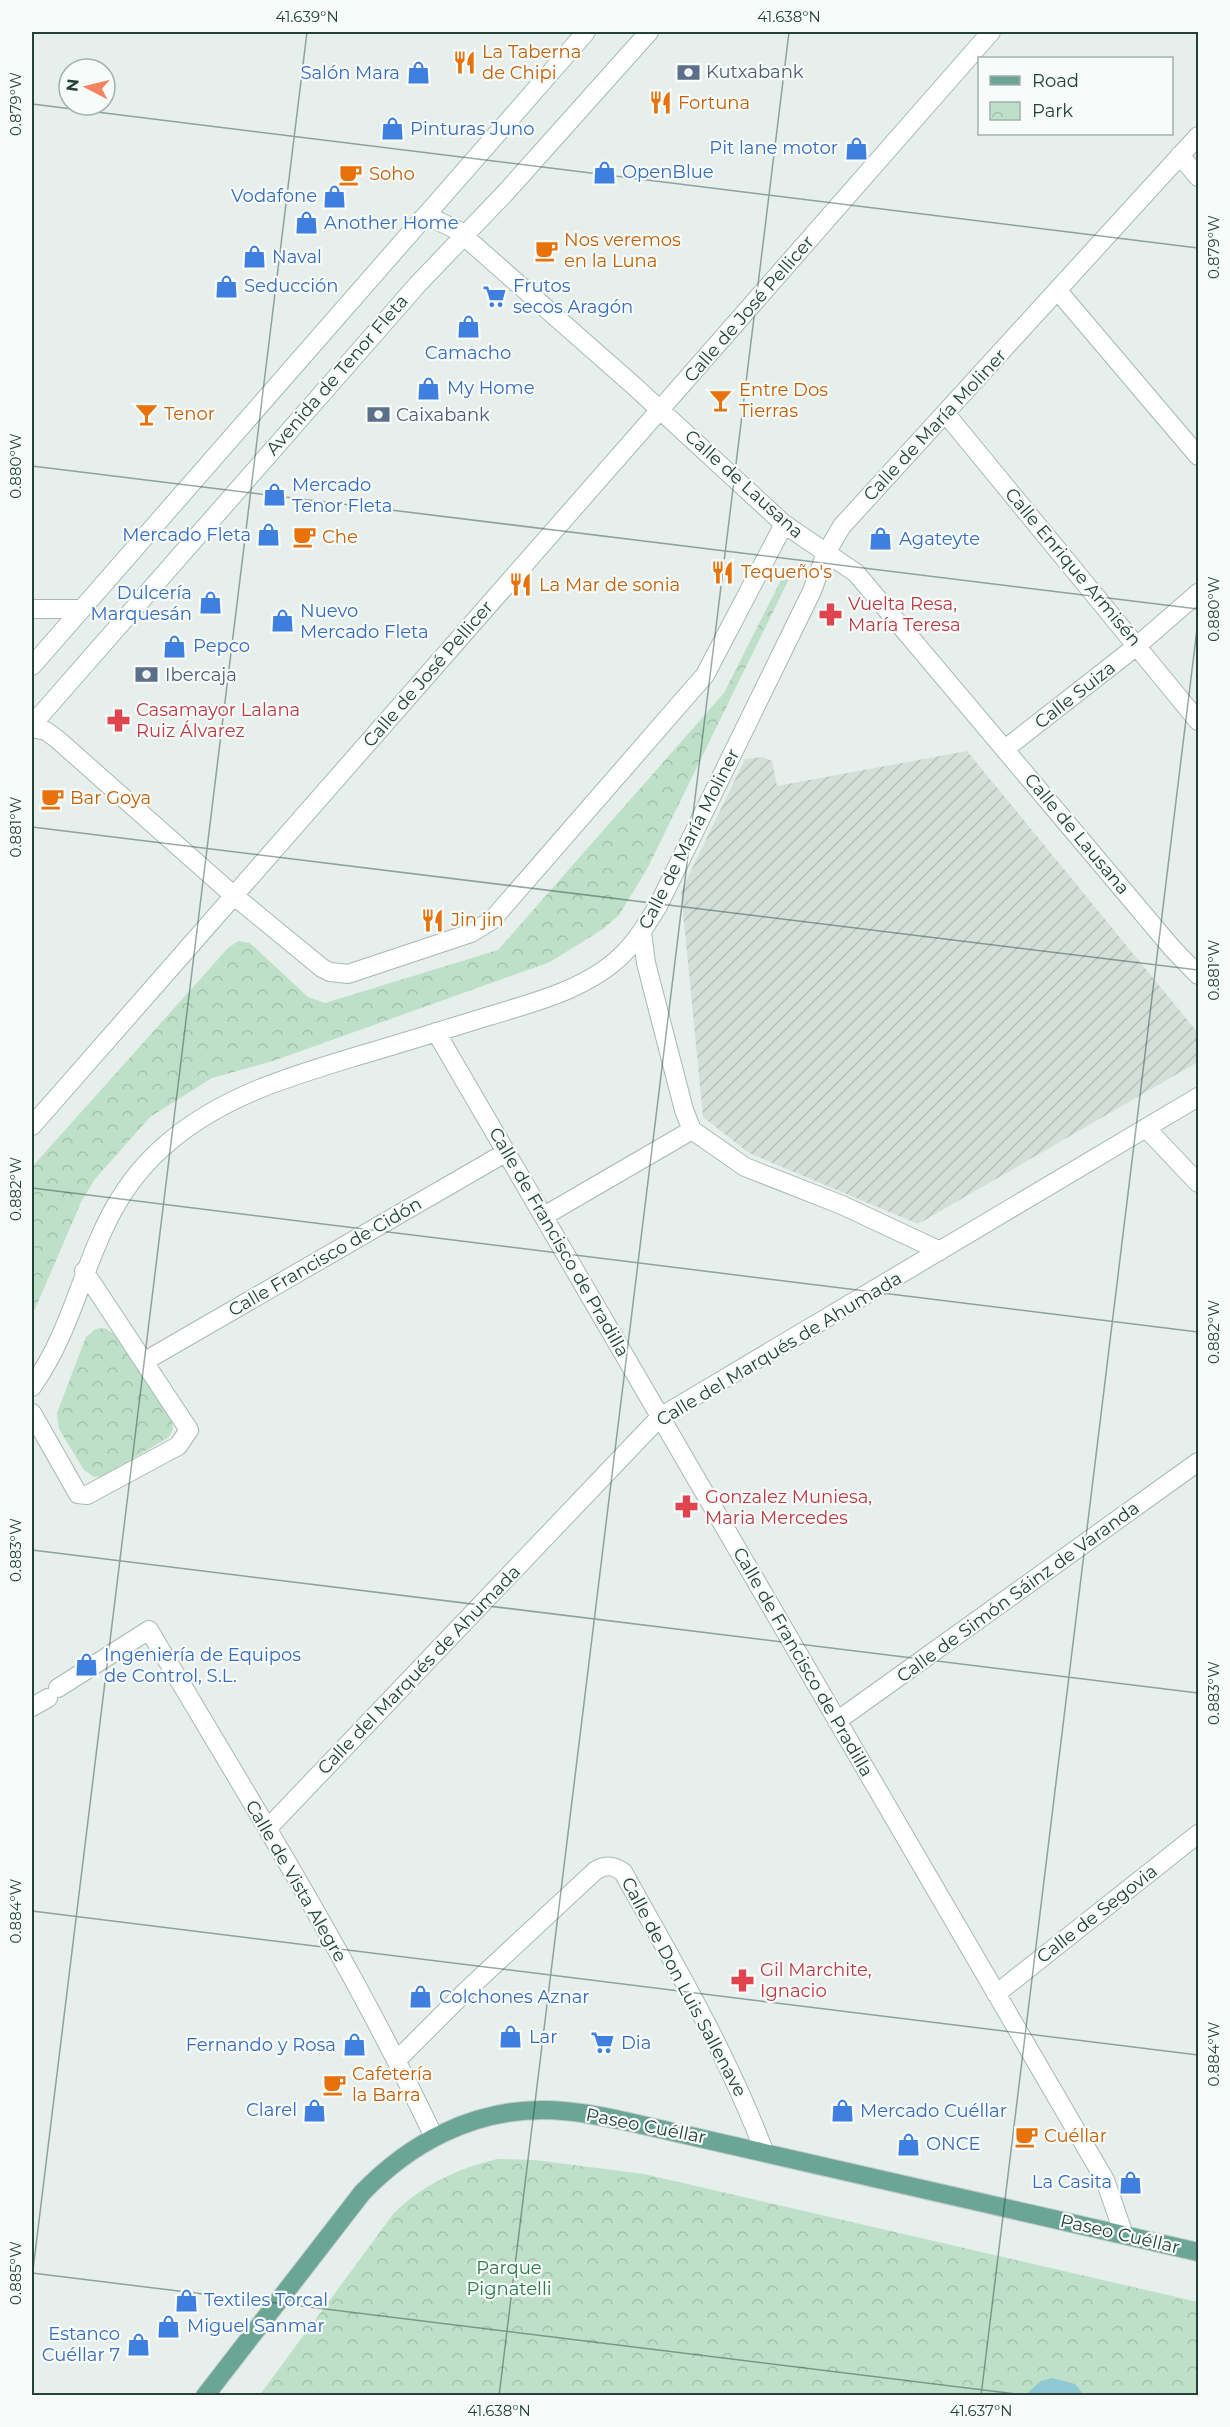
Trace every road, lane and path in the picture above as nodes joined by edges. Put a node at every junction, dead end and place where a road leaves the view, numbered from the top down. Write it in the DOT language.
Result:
graph roads {
  1 [pos="586,32"];
  2 [pos="649,32"];
  3 [pos="991,32"];
  4 [pos="1198,136"];
  5 [pos="1180,155"];
  6 [pos="1198,177"];
  7 [pos="422,219"];
  8 [pos="463,235"];
  9 [pos="1058,291"];
  10 [pos="661,409"];
  11 [pos="946,414"];
  12 [pos="1198,456"];
  13 [pos="784,524"];
  14 [pos="826,553"];
  15 [pos="1198,593"];
  16 [pos="32,609"];
  17 [pos="82,609"];
  18 [pos="1138,645"];
  19 [pos="32,666"];
  20 [pos="1198,721"];
  21 [pos="32,726"];
  22 [pos="1005,749"];
  23 [pos="232,894"];
  24 [pos="642,932"];
  25 [pos="1198,975"];
  26 [pos="436,1032"];
  27 [pos="1198,1097"];
  28 [pos="32,1126"];
  29 [pos="1146,1128"];
  30 [pos="692,1130"];
  31 [pos="506,1153"];
  32 [pos="1198,1183"];
  33 [pos="544,1216"];
  34 [pos="940,1251"];
  35 [pos="84,1271"];
  36 [pos="145,1361"];
  37 [pos="32,1387"];
  38 [pos="32,1413"];
  39 [pos="660,1417"];
  40 [pos="1198,1462"];
  41 [pos="32,1707"];
  42 [pos="837,1721"];
  43 [pos="268,1828"];
  44 [pos="1198,1834"];
  45 [pos="996,1994"];
  46 [pos="398,2060"];
  47 [pos="434,2137"];
  48 [pos="764,2151"];
  49 [pos="1124,2235"];
  50 [pos="1198,2252"];
  51 [pos="205,2396"];
  1 -- 7 [label="street"];
  2 -- 8 [label="street, Avenida de Tenor Fleta"];
  3 -- 10 [label="street, Calle de José Pellicer"];
  4 -- 5 [label="street, Calle de María Moliner"];
  5 -- 6 [label="street"];
  5 -- 9 [label="street, Calle de María Moliner"];
  7 -- 8 [label="street, Calle de Lausana"];
  7 -- 17 [label="street"];
  8 -- 10 [label="street, Calle de Lausana"];
  8 -- 21 [label="street, Avenida de Tenor Fleta"];
  9 -- 11 [label="street, Calle de María Moliner"];
  9 -- 12 [label="street"];
  10 -- 13 [label="street, Calle de Lausana"];
  10 -- 23 [label="street, Calle de José Pellicer"];
  11 -- 14 [label="street, Calle de María Moliner"];
  11 -- 18 [label="street, Calle Enrique Armisén"];
  13 -- 14 [label="street, Calle de Lausana"];
  13 -- 23 [label="street"];
  14 -- 22 [label="street, Calle de Lausana"];
  14 -- 24 [label="street, Calle de María Moliner"];
  15 -- 18 [label="street, Calle Suiza"];
  16 -- 17 [label="street"];
  17 -- 19 [label="street"];
  18 -- 20 [label="street, Calle Enrique Armisén"];
  18 -- 22 [label="street, Calle Suiza"];
  21 -- 23 [label="street"];
  22 -- 25 [label="street, Calle de Lausana"];
  23 -- 28 [label="street, Calle de José Pellicer"];
  24 -- 26 [label="street, Calle de María Moliner"];
  24 -- 30 [label="street"];
  26 -- 31 [label="street, Calle de Francisco de Pradilla"];
  26 -- 35 [label="street, Calle de María Moliner"];
  27 -- 29 [label="street, Calle del Marqués de Ahumada"];
  29 -- 32 [label="street"];
  29 -- 34 [label="street, Calle del Marqués de Ahumada"];
  30 -- 33 [label="street"];
  30 -- 34 [label="street"];
  31 -- 33 [label="street, Calle de Francisco de Pradilla"];
  31 -- 36 [label="street, Calle Francisco de Cidón"];
  33 -- 39 [label="street, Calle de Francisco de Pradilla"];
  34 -- 39 [label="street, Calle del Marqués de Ahumada"];
  35 -- 36 [label="street"];
  35 -- 37 [label="street, Calle de María Moliner"];
  36 -- 38 [label="street"];
  39 -- 42 [label="street, Calle de Francisco de Pradilla"];
  39 -- 43 [label="street, Calle del Marqués de Ahumada"];
  40 -- 42 [label="street, Calle de Simón Sáinz de Varanda"];
  41 -- 43 [label="street, Calle de Vista Alegre"];
  42 -- 45 [label="street, Calle de Francisco de Pradilla"];
  43 -- 46 [label="street, Calle de Vista Alegre"];
  44 -- 45 [label="street, Calle de Segovia"];
  45 -- 49 [label="street, Calle de Francisco de Pradilla"];
  46 -- 47 [label="street, Calle de Vista Alegre"];
  46 -- 48 [label="street, Calle de Don Luis Sallenave"];
  47 -- 48 [label="main road, Paseo Cuéllar"];
  47 -- 51 [label="main road, Paseo Cuéllar"];
  48 -- 49 [label="main road, Paseo Cuéllar"];
  49 -- 50 [label="main road, Paseo Cuéllar"];
}
